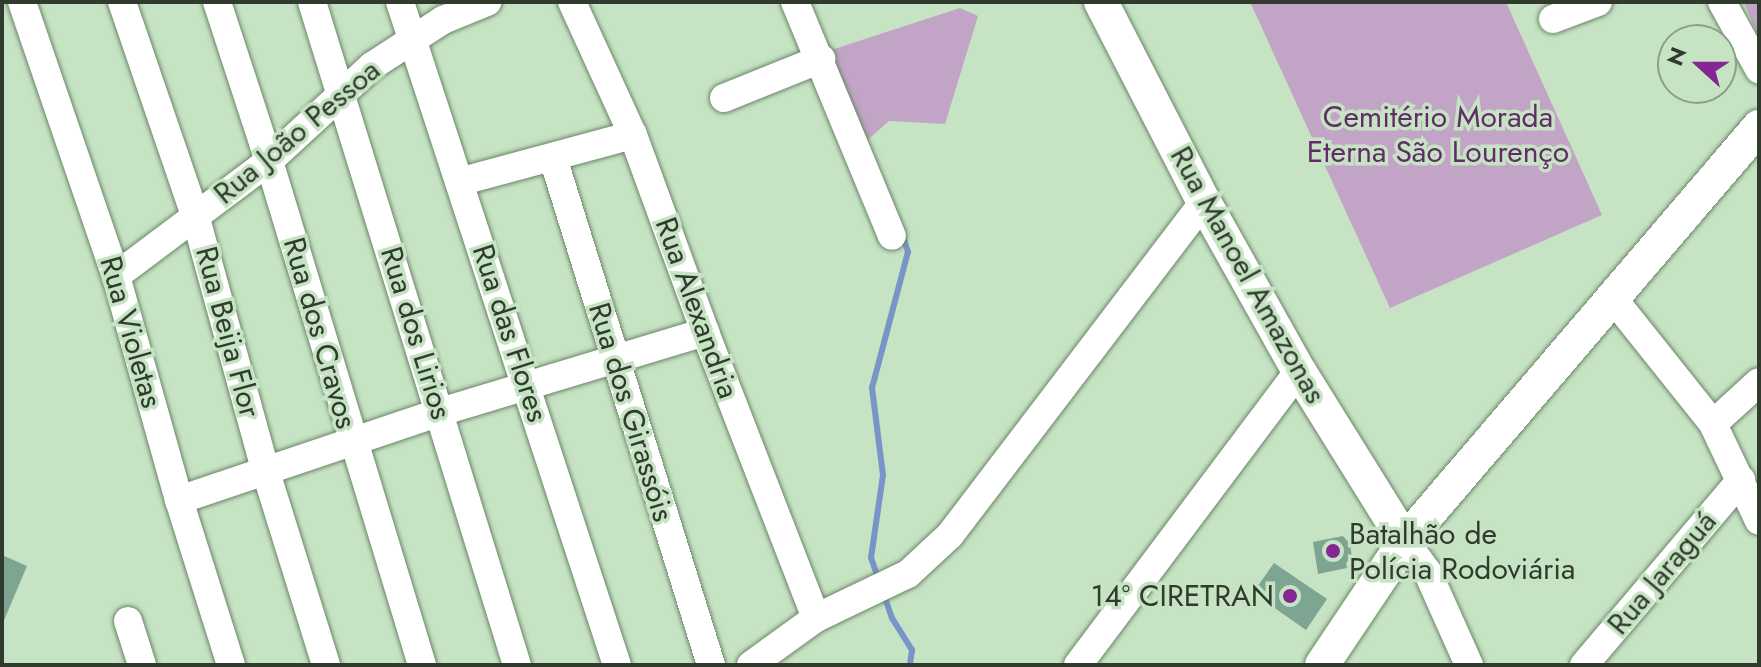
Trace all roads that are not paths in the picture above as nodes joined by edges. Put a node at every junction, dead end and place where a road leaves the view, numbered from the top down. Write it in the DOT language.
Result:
graph roads {
  1 [pos="22,2"];
  2 [pos="122,2"];
  3 [pos="217,2"];
  4 [pos="312,2"];
  5 [pos="400,2"];
  6 [pos="487,2"];
  7 [pos="572,2"];
  8 [pos="795,2"];
  9 [pos="1101,2"];
  10 [pos="1598,2"];
  11 [pos="1722,2"];
  12 [pos="1553,19"];
  13 [pos="412,40"];
  14 [pos="821,59"];
  15 [pos="1759,69"];
  16 [pos="342,93"];
  17 [pos="724,98"];
  18 [pos="1757,132"];
  19 [pos="633,135"];
  20 [pos="553,158"];
  21 [pos="269,161"];
  22 [pos="462,181"];
  23 [pos="1204,202"];
  24 [pos="195,215"];
  25 [pos="892,236"];
  26 [pos="116,276"];
  27 [pos="1611,296"];
  28 [pos="705,332"];
  29 [pos="614,358"];
  30 [pos="1299,371"];
  31 [pos="1759,382"];
  32 [pos="527,386"];
  33 [pos="440,412"];
  34 [pos="1713,424"];
  35 [pos="352,442"];
  36 [pos="265,469"];
  37 [pos="1741,480"];
  38 [pos="179,500"];
  39 [pos="1759,521"];
  40 [pos="1405,541"];
  41 [pos="816,618"];
  42 [pos="128,621"];
  43 [pos="142,665"];
  44 [pos="231,665"];
  45 [pos="326,665"];
  46 [pos="422,665"];
  47 [pos="517,665"];
  48 [pos="617,665"];
  49 [pos="711,665"];
  50 [pos="751,665"];
  51 [pos="1078,665"];
  52 [pos="1322,665"];
  53 [pos="1469,665"];
  54 [pos="1584,665"];
  1 -- 26 [label="street, Rua Violetas"];
  2 -- 24 [label="street, Rua Beija Flor"];
  3 -- 21 [label="street, Rua dos Cravos"];
  4 -- 16 [label="street, Rua dos Lirios"];
  5 -- 13 [label="street, Rua das Flores"];
  6 -- 13 [label="street, Rua João Pessoa"];
  7 -- 19 [label="street, Rua Alexandria"];
  8 -- 14 [label="street"];
  9 -- 23 [label="main road, Rua Manoel Amazonas"];
  10 -- 12 [label="street"];
  11 -- 15 [label="street"];
  13 -- 16 [label="street, Rua João Pessoa"];
  13 -- 22 [label="street, Rua das Flores"];
  14 -- 17 [label="street"];
  14 -- 25 [label="street"];
  16 -- 21 [label="street, Rua João Pessoa"];
  16 -- 33 [label="street, Rua dos Lirios"];
  18 -- 27 [label="main road"];
  19 -- 20 [label="street"];
  19 -- 28 [label="street, Rua Alexandria"];
  20 -- 22 [label="street"];
  20 -- 29 [label="street, Rua dos Girassóis"];
  21 -- 24 [label="street, Rua João Pessoa"];
  21 -- 35 [label="street, Rua dos Cravos"];
  22 -- 32 [label="street, Rua das Flores"];
  23 -- 30 [label="main road, Rua Manoel Amazonas"];
  23 -- 41 [label="street"];
  24 -- 26 [label="street, Rua João Pessoa"];
  24 -- 36 [label="street, Rua Beija Flor"];
  26 -- 38 [label="street, Rua Violetas"];
  27 -- 34 [label="street"];
  27 -- 40 [label="main road"];
  28 -- 29 [label="street"];
  28 -- 41 [label="street, Rua Alexandria"];
  29 -- 32 [label="street"];
  29 -- 49 [label="street, Rua dos Girassóis"];
  30 -- 40 [label="main road, Rua Manoel Amazonas"];
  30 -- 51 [label="street"];
  31 -- 34 [label="street"];
  32 -- 33 [label="street"];
  32 -- 48 [label="street, Rua das Flores"];
  33 -- 35 [label="street"];
  33 -- 47 [label="street, Rua dos Lirios"];
  34 -- 37 [label="street"];
  35 -- 36 [label="street"];
  35 -- 46 [label="street, Rua dos Cravos"];
  36 -- 38 [label="street"];
  36 -- 45 [label="street, Rua Beija Flor"];
  37 -- 39 [label="street"];
  37 -- 54 [label="street, Rua Jaraguá"];
  38 -- 44 [label="street, Rua Violetas"];
  40 -- 52 [label="main road"];
  40 -- 53 [label="street"];
  41 -- 50 [label="street"];
  42 -- 43 [label="street"];
}
